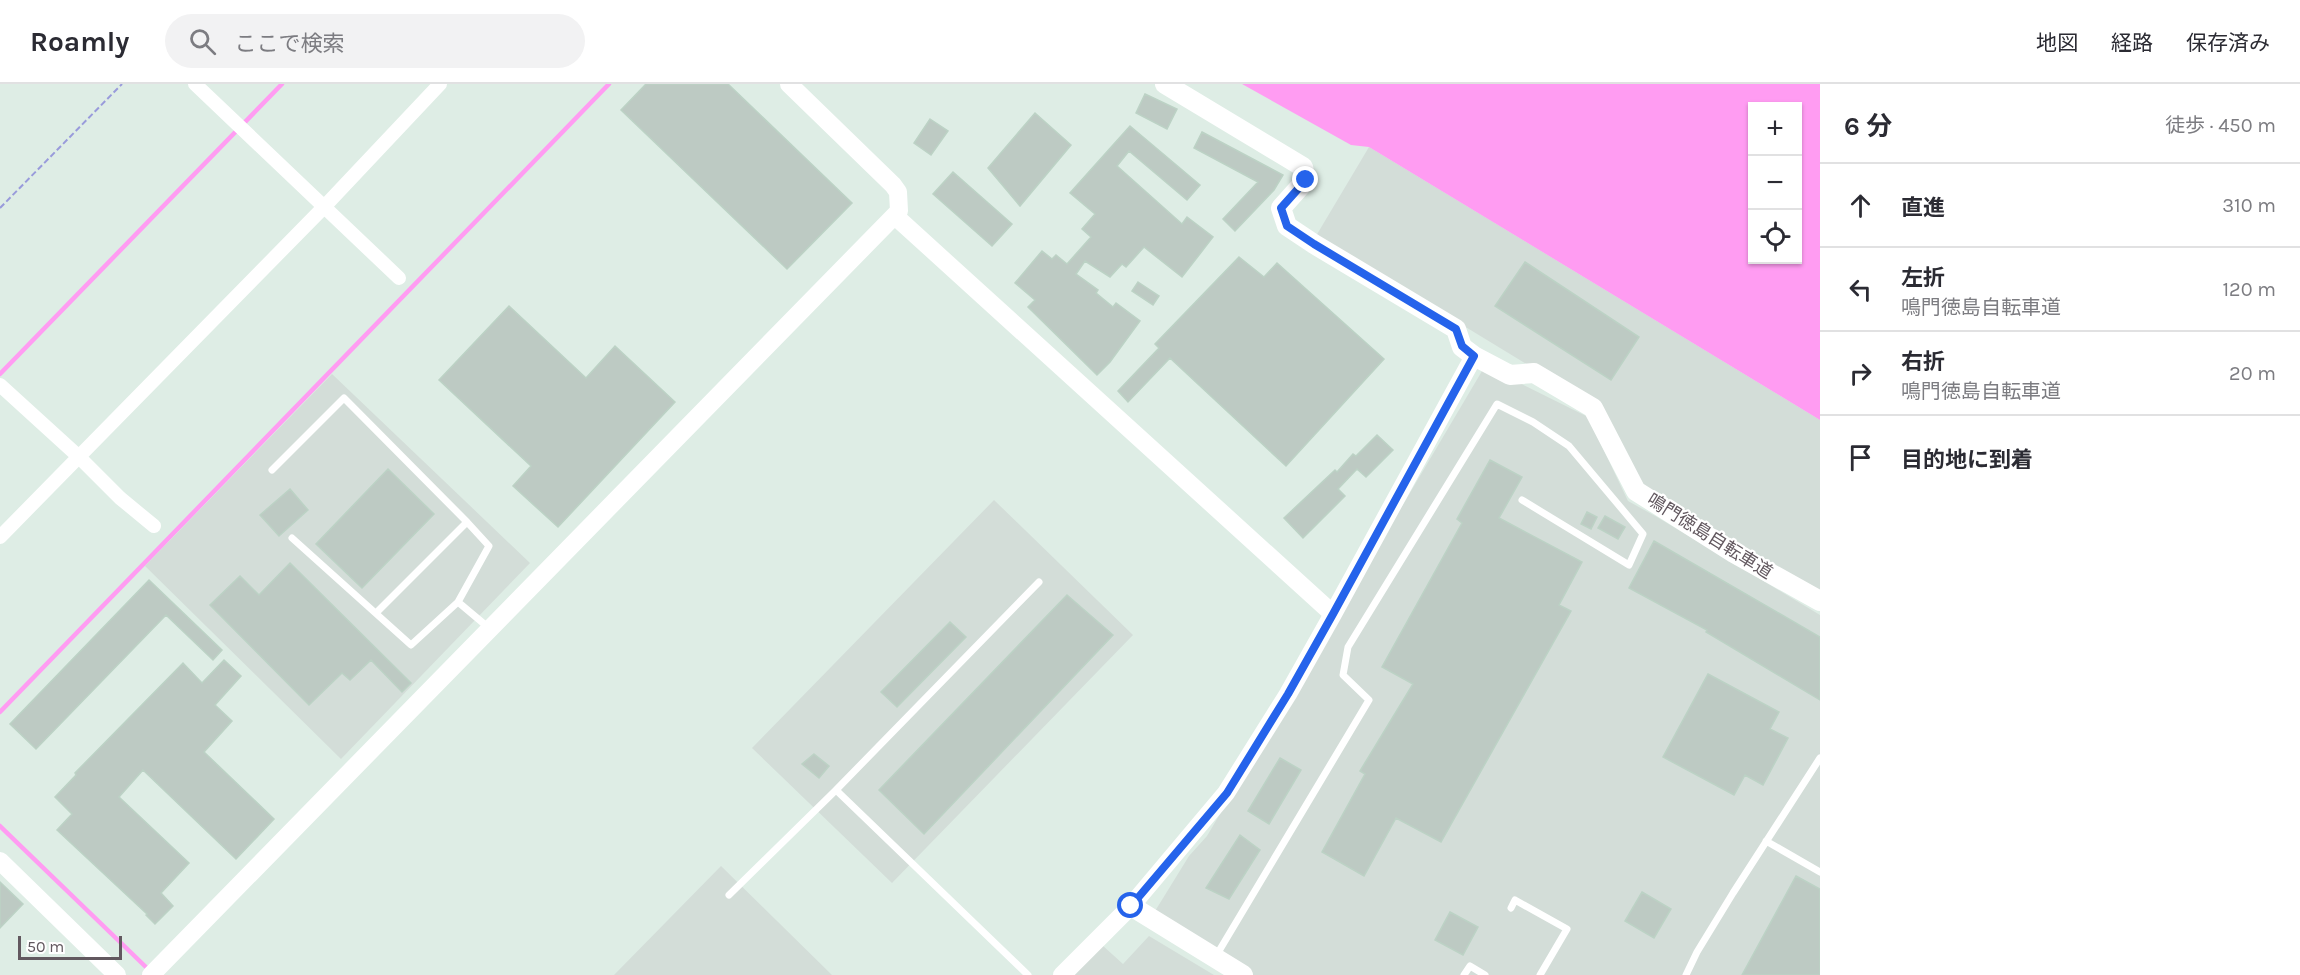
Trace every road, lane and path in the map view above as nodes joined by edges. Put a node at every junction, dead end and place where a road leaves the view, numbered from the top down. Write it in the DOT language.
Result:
graph roads {
  1 [pos="122,84"];
  2 [pos="195,84"];
  3 [pos="440,84"];
  4 [pos="789,84"];
  5 [pos="1165,84"];
  6 [pos="324,207"];
  7 [pos="0,208"];
  8 [pos="895,216"];
  9 [pos="399,278"];
  10 [pos="1474,356"];
  11 [pos="0,385"];
  12 [pos="78,456"];
  13 [pos="272,470"];
  14 [pos="1522,500"];
  15 [pos="467,522"];
  16 [pos="154,526"];
  17 [pos="0,537"];
  18 [pos="292,538"];
  19 [pos="1039,582"];
  20 [pos="1820,601"];
  21 [pos="458,603"];
  22 [pos="376,614"];
  23 [pos="1333,614"];
  24 [pos="490,629"];
  25 [pos="1820,758"];
  26 [pos="836,790"];
  27 [pos="1766,842"];
  28 [pos="0,861"];
  29 [pos="1820,872"];
  30 [pos="729,895"];
  31 [pos="1131,906"];
  32 [pos="1511,908"];
  33 [pos="1214,958"];
  34 [pos="157,969"];
  35 [pos="117,975"];
  36 [pos="1028,975"];
  37 [pos="1062,975"];
  38 [pos="1243,975"];
  39 [pos="1464,975"];
  40 [pos="1485,975"];
  41 [pos="1540,975"];
  42 [pos="1686,975"];
  1 -- 7 [label="path"];
  2 -- 6 [label="street"];
  3 -- 6 [label="street"];
  4 -- 8 [label="street"];
  5 -- 10 [label="main road, 鳴門徳島自転車道"];
  6 -- 9 [label="street"];
  6 -- 12 [label="street"];
  8 -- 23 [label="street"];
  8 -- 24 [label="street"];
  10 -- 20 [label="main road, 鳴門徳島自転車道"];
  10 -- 23 [label="street"];
  11 -- 12 [label="street"];
  12 -- 16 [label="street"];
  12 -- 17 [label="street"];
  13 -- 15 [label="lane"];
  14 -- 33 [label="lane"];
  15 -- 21 [label="lane"];
  15 -- 22 [label="lane"];
  18 -- 22 [label="lane"];
  19 -- 26 [label="lane"];
  21 -- 22 [label="lane"];
  21 -- 24 [label="lane"];
  23 -- 31 [label="street"];
  24 -- 34 [label="street"];
  25 -- 27 [label="lane"];
  26 -- 30 [label="lane"];
  26 -- 36 [label="lane"];
  27 -- 29 [label="lane"];
  27 -- 42 [label="lane"];
  28 -- 35 [label="street"];
  31 -- 33 [label="main road"];
  31 -- 37 [label="street"];
  32 -- 41 [label="lane"];
  33 -- 38 [label="main road"];
  39 -- 40 [label="lane"];
}
